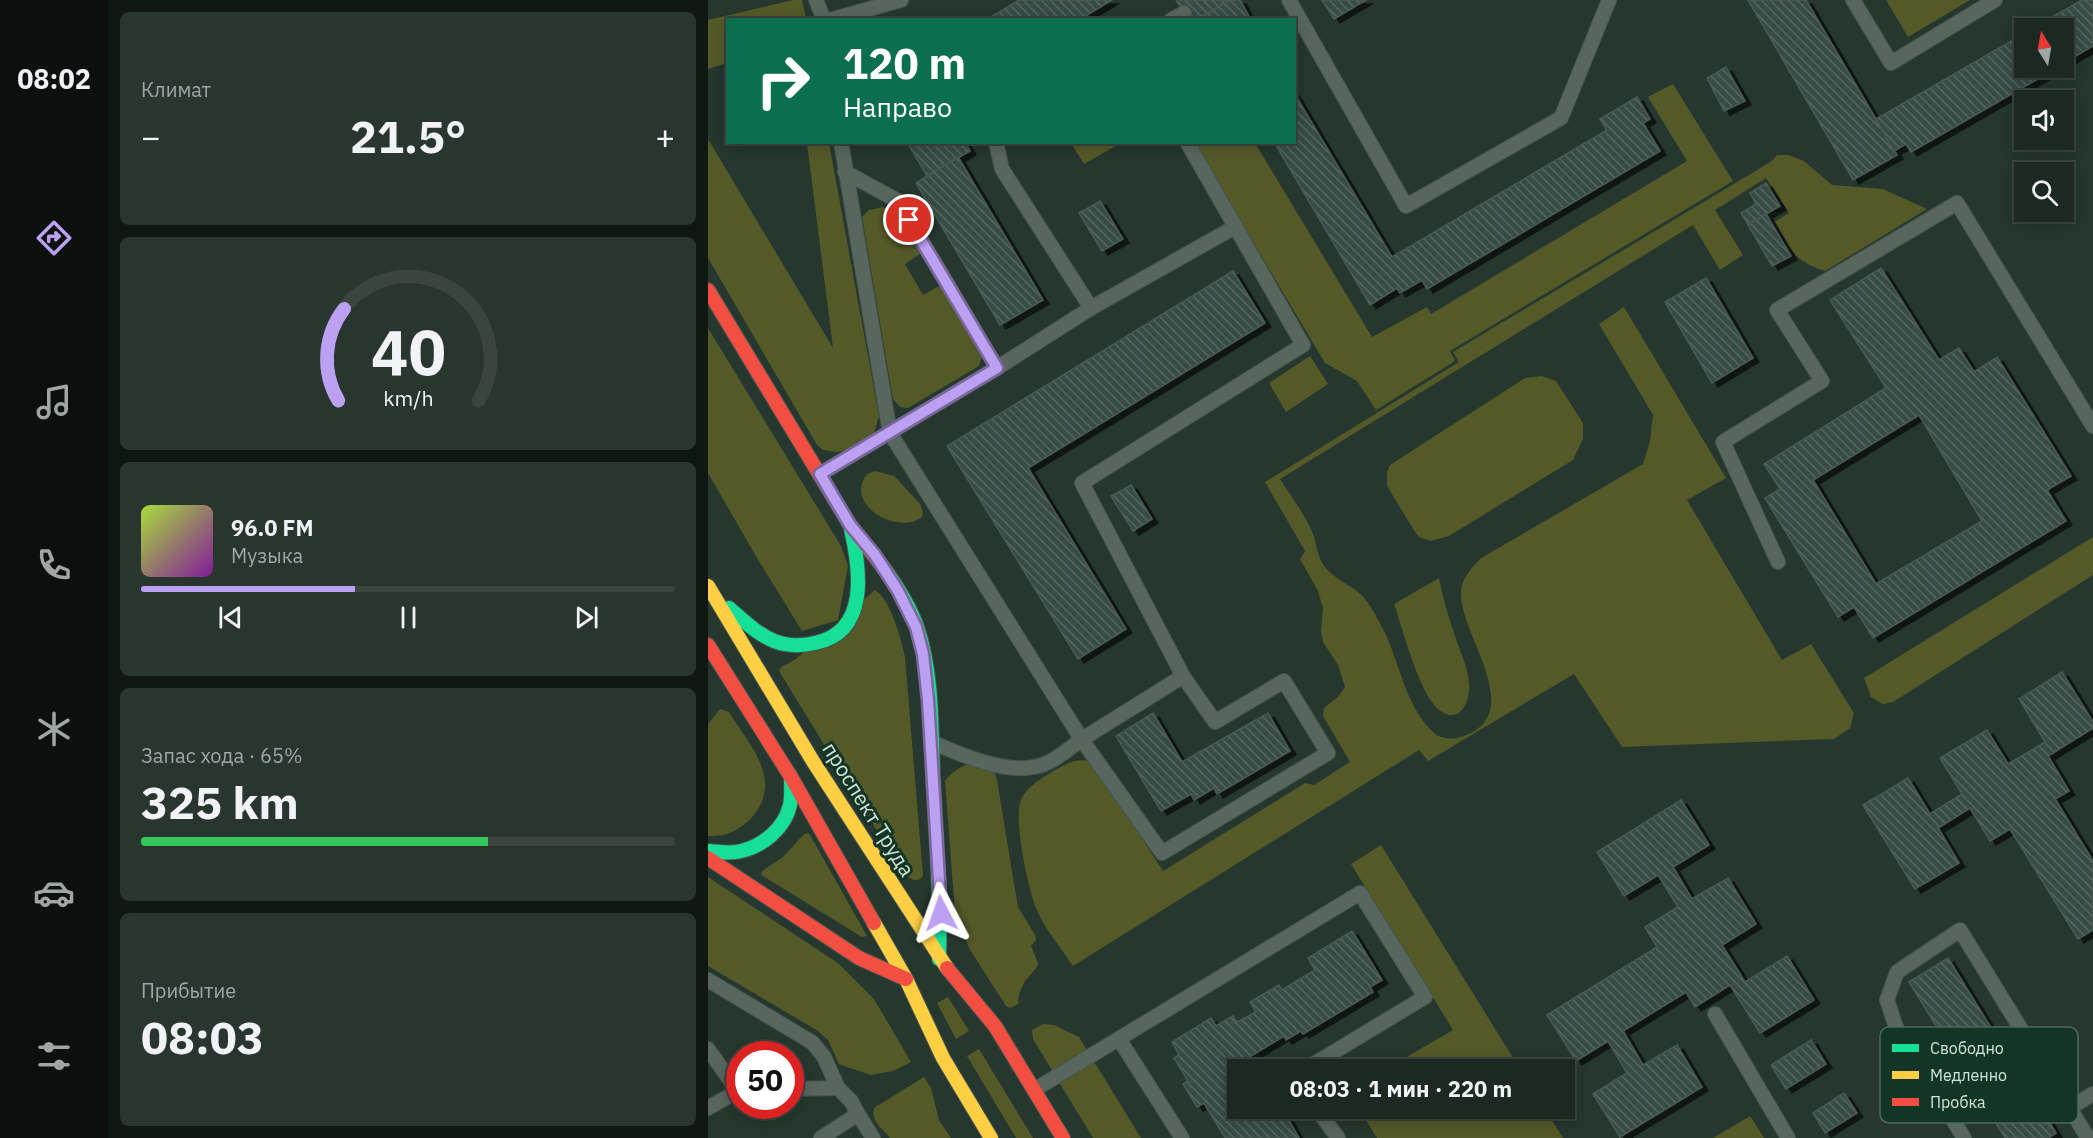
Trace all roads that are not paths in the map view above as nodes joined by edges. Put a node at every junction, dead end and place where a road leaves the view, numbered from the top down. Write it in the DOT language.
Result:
graph roads {
  1 [pos="816,0"];
  2 [pos="901,0"];
  3 [pos="1289,0"];
  4 [pos="1609,0"];
  5 [pos="1853,0"];
  6 [pos="1995,0"];
  7 [pos="823,18"];
  8 [pos="837,18"];
  9 [pos="841,144"];
  10 [pos="996,144"];
  11 [pos="1188,144"];
  12 [pos="845,172"];
  13 [pos="1234,227"];
  14 [pos="708,290"];
  15 [pos="1090,308"];
  16 [pos="997,368"];
  17 [pos="2093,426"];
  18 [pos="890,433"];
  19 [pos="820,474"];
  20 [pos="850,525"];
  21 [pos="1778,562"];
  22 [pos="711,591"];
  23 [pos="708,645"];
  24 [pos="1183,676"];
  25 [pos="1082,740"];
  26 [pos="931,741"];
  27 [pos="791,777"];
  28 [pos="708,851"];
  29 [pos="708,858"];
  30 [pos="935,961"];
  31 [pos="911,976"];
  32 [pos="708,980"];
  33 [pos="1715,1014"];
  34 [pos="1896,1027"];
  35 [pos="2019,1027"];
  36 [pos="1119,1039"];
  37 [pos="708,1049"];
  38 [pos="1322,1059"];
  39 [pos="726,1074"];
  40 [pos="838,1088"];
  41 [pos="804,1089"];
  42 [pos="1034,1090"];
  43 [pos="2093,1094"];
  44 [pos="726,1097"];
  45 [pos="2078,1103"];
  46 [pos="708,1108"];
  47 [pos="858,1114"];
  48 [pos="1324,1119"];
  49 [pos="2078,1122"];
  50 [pos="1955,1123"];
  51 [pos="821,1138"];
  52 [pos="873,1138"];
  53 [pos="991,1138"];
  54 [pos="1063,1138"];
  55 [pos="1182,1138"];
  56 [pos="1338,1138"];
  57 [pos="1788,1138"];
  58 [pos="1964,1138"];
  59 [pos="2088,1138"];
  1 -- 7 [label="lane"];
  2 -- 8 [label="lane"];
  3 -- 4 [label="lane"];
  5 -- 6 [label="lane"];
  9 -- 12 [label="lane"];
  10 -- 15 [label="lane"];
  11 -- 13 [label="lane"];
  12 -- 16 [label="lane"];
  12 -- 18 [label="lane"];
  13 -- 15 [label="lane"];
  13 -- 24 [label="lane"];
  14 -- 19 [label="main road"];
  15 -- 16 [label="lane"];
  16 -- 18 [label="lane"];
  17 -- 21 [label="lane"];
  18 -- 19 [label="lane"];
  18 -- 25 [label="lane"];
  19 -- 20 [label="main road"];
  20 -- 22 [label="main road"];
  20 -- 26 [label="main road"];
  22 -- 30 [label="main road, проспект Труда"];
  23 -- 27 [label="main road"];
  24 -- 25 [label="lane"];
  24 -- 25 [label="lane"];
  25 -- 26 [label="lane"];
  26 -- 30 [label="main road"];
  27 -- 28 [label="main road"];
  27 -- 31 [label="main road"];
  29 -- 31 [label="main road"];
  30 -- 42 [label="main road, проспект Труда"];
  31 -- 53 [label="main road"];
  32 -- 40 [label="lane"];
  33 -- 57 [label="lane"];
  34 -- 35 [label="lane"];
  36 -- 38 [label="lane"];
  36 -- 42 [label="lane"];
  36 -- 55 [label="lane"];
  37 -- 39 [label="lane"];
  40 -- 41 [label="lane"];
  40 -- 47 [label="lane"];
  42 -- 54 [label="main road, проспект Труда"];
  43 -- 45 [label="lane"];
  44 -- 46 [label="lane"];
  47 -- 51 [label="lane"];
  47 -- 52 [label="lane"];
  48 -- 56 [label="lane"];
  49 -- 59 [label="lane"];
  50 -- 58 [label="lane"];
}
